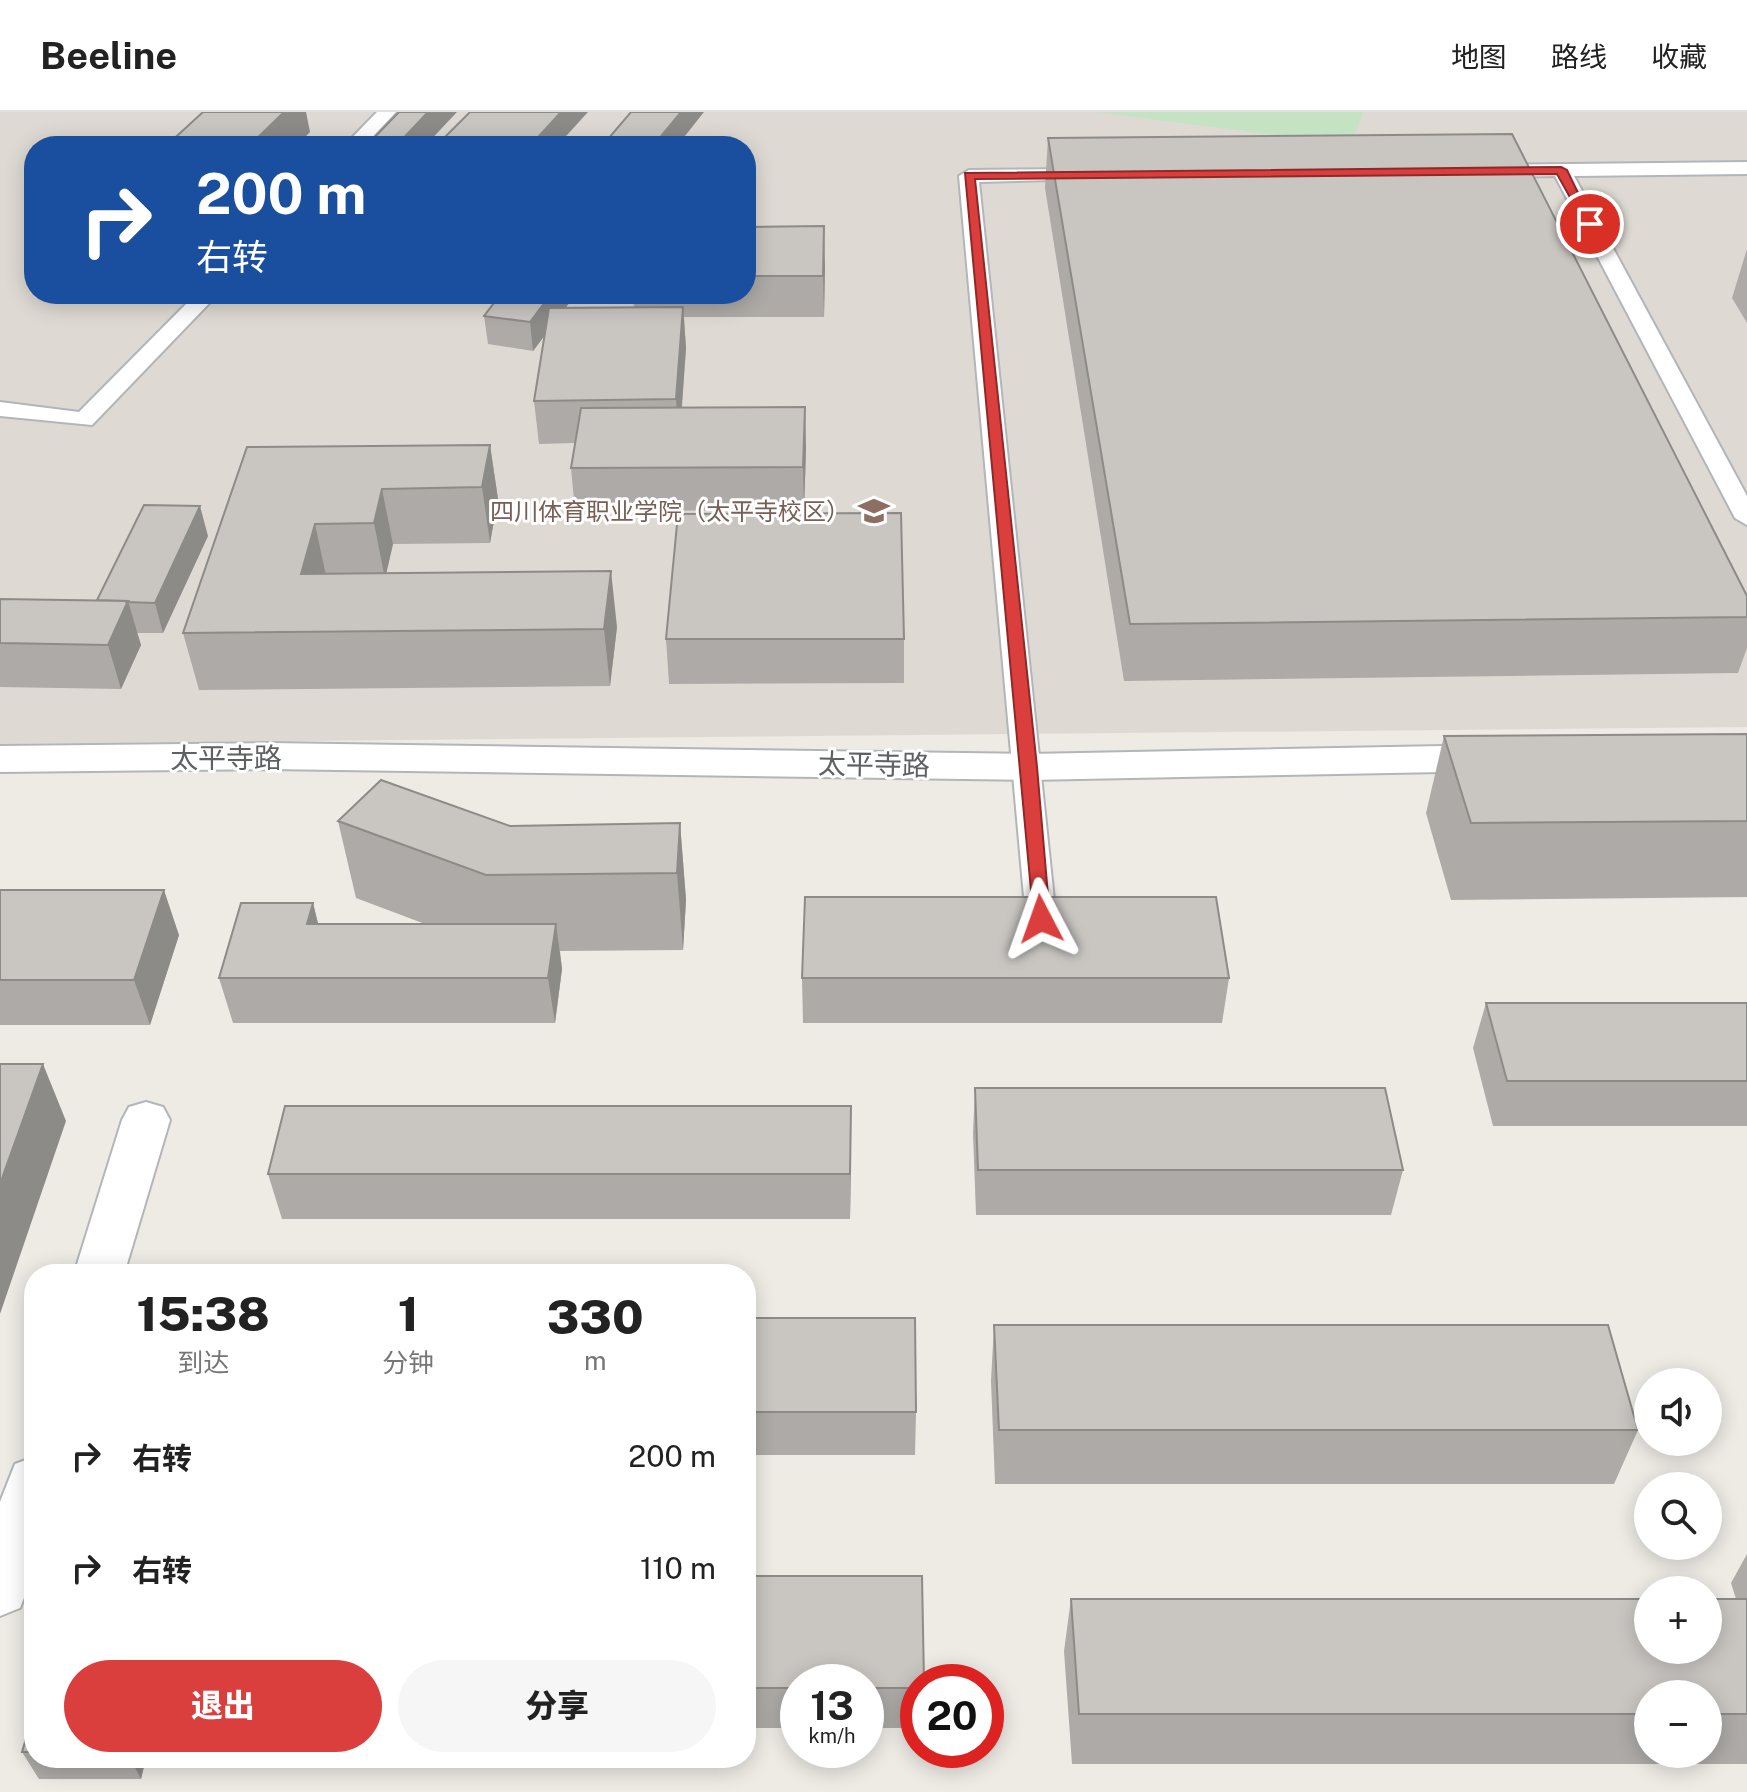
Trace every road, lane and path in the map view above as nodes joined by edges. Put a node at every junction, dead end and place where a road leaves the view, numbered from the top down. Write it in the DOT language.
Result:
graph roads {
  1 [pos="387,112"];
  2 [pos="363,136"];
  3 [pos="1747,168"];
  4 [pos="1561,170"];
  5 [pos="1468,171"];
  6 [pos="1109,174"];
  7 [pos="198,304"];
  8 [pos="0,409"];
  9 [pos="1747,518"];
  10 [pos="1540,757"];
  11 [pos="0,759"];
  12 [pos="1029,767"];
  13 [pos="1041,919"];
  14 [pos="146,1120"];
  15 [pos="102,1264"];
  16 [pos="24,1513"];
  17 [pos="0,1590"];
  1 -- 2 [label="lane"];
  3 -- 4 [label="lane"];
  4 -- 5 [label="lane"];
  4 -- 9 [label="lane"];
  6 -- 12 [label="lane"];
  7 -- 8 [label="lane"];
  10 -- 12 [label="street, 太平寺路"];
  11 -- 12 [label="street, 太平寺路"];
  12 -- 13 [label="lane"];
  14 -- 15 [label="street"];
  16 -- 17 [label="street"];
}
